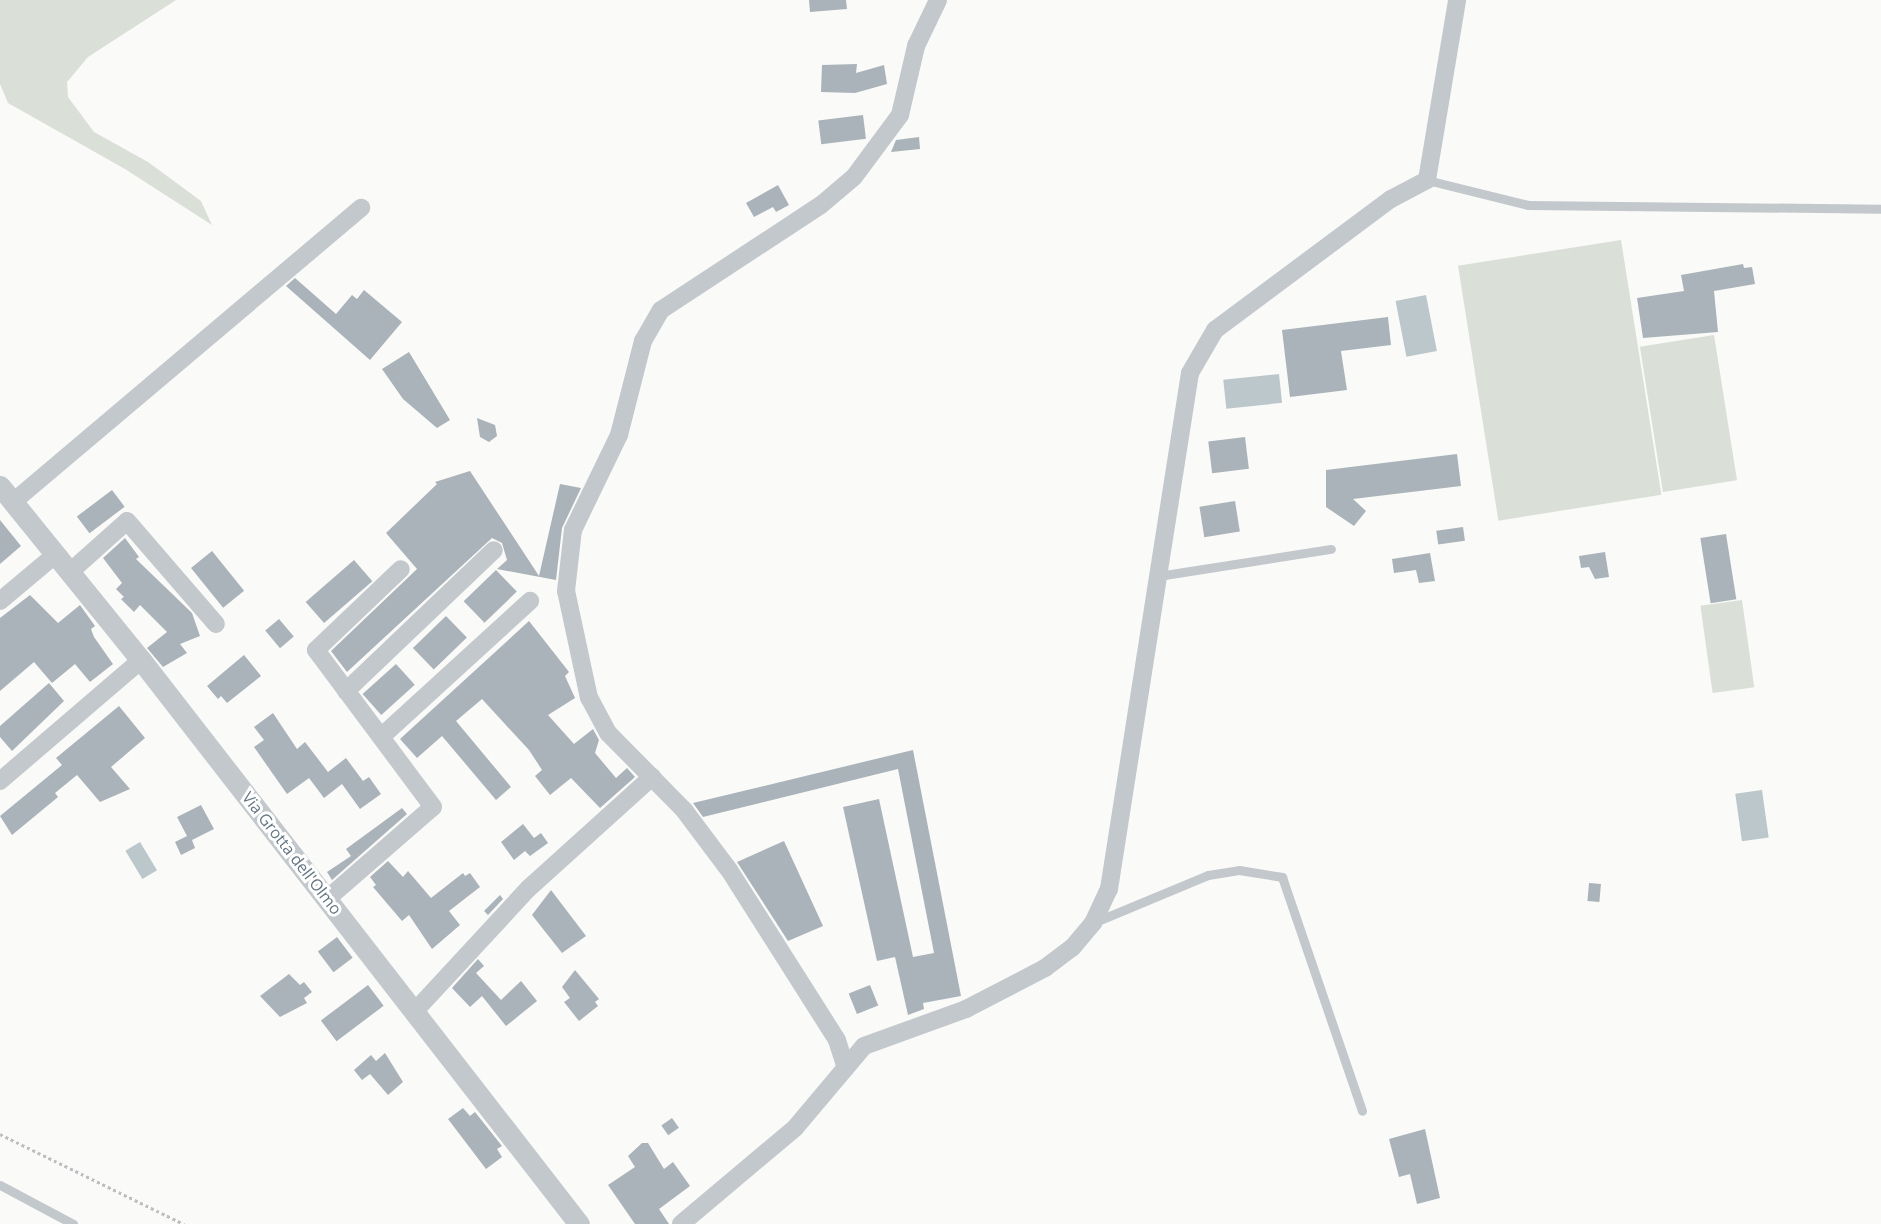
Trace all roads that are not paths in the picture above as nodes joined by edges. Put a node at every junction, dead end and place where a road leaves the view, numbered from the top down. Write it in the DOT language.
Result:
graph roads {
  1 [pos="938,0"];
  2 [pos="1457,0"];
  3 [pos="1427,180"];
  4 [pos="361,208"];
  5 [pos="1881,209"];
  6 [pos="6,494"];
  7 [pos="1331,549"];
  8 [pos="494,550"];
  9 [pos="56,554"];
  10 [pos="400,569"];
  11 [pos="70,572"];
  12 [pos="1158,576"];
  13 [pos="0,601"];
  14 [pos="530,601"];
  15 [pos="216,624"];
  16 [pos="141,660"];
  17 [pos="346,691"];
  18 [pos="381,737"];
  19 [pos="652,777"];
  20 [pos="0,781"];
  21 [pos="327,899"];
  22 [pos="1093,923"];
  23 [pos="415,1011"];
  24 [pos="845,1065"];
  25 [pos="1362,1111"];
  26 [pos="0,1185"];
  27 [pos="73,1224"];
  28 [pos="579,1224"];
  29 [pos="681,1224"];
  1 -- 19 [label="street"];
  2 -- 3 [label="street"];
  3 -- 5 [label="lane"];
  3 -- 12 [label="street"];
  4 -- 6 [label="street"];
  6 -- 9 [label="street, Via Grotta dell'Olmo"];
  7 -- 12 [label="lane"];
  8 -- 17 [label="street"];
  9 -- 11 [label="street, Via Grotta dell'Olmo"];
  9 -- 13 [label="street"];
  10 -- 17 [label="street"];
  11 -- 15 [label="street"];
  11 -- 16 [label="street, Via Grotta dell'Olmo"];
  12 -- 22 [label="street"];
  14 -- 18 [label="street"];
  16 -- 20 [label="street"];
  16 -- 21 [label="street, Via Grotta dell'Olmo"];
  17 -- 18 [label="street"];
  18 -- 21 [label="street"];
  19 -- 23 [label="street"];
  19 -- 24 [label="street"];
  21 -- 23 [label="street, Via Grotta dell'Olmo"];
  22 -- 24 [label="street"];
  22 -- 25 [label="lane"];
  23 -- 28 [label="street, Via Grotta dell'Olmo"];
  24 -- 29 [label="street"];
  26 -- 27 [label="lane"];
}
